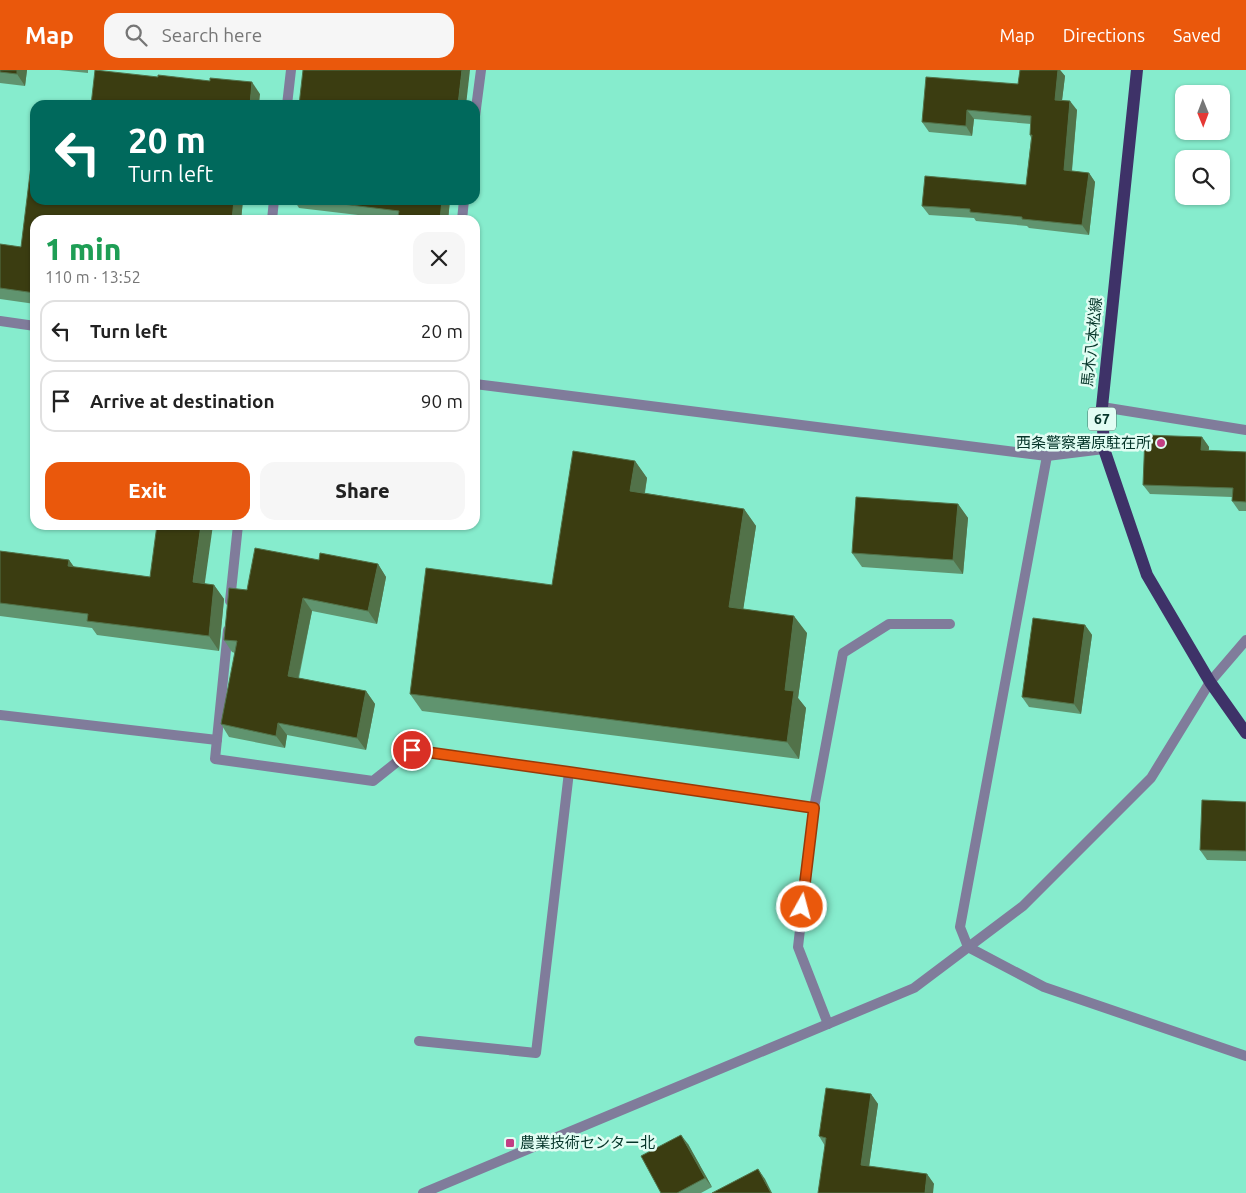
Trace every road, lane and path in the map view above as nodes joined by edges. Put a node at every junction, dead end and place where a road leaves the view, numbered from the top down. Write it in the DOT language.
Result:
graph roads {
  1 [pos="292,70"];
  2 [pos="481,70"];
  3 [pos="1137,70"];
  4 [pos="288,100"];
  5 [pos="477,100"];
  6 [pos="0,321"];
  7 [pos="30,325"];
  8 [pos="480,385"];
  9 [pos="1102,407"];
  10 [pos="1246,430"];
  11 [pos="1104,449"];
  12 [pos="1047,456"];
  13 [pos="238,530"];
  14 [pos="950,624"];
  15 [pos="1246,640"];
  16 [pos="1210,682"];
  17 [pos="0,715"];
  18 [pos="1246,733"];
  19 [pos="217,740"];
  20 [pos="569,772"];
  21 [pos="814,808"];
  22 [pos="968,947"];
  23 [pos="828,1024"];
  24 [pos="419,1041"];
  25 [pos="1246,1056"];
  26 [pos="423,1193"];
  1 -- 4 [label="street"];
  2 -- 5 [label="street"];
  3 -- 9 [label="main road, 馬木八本松線 / 67"];
  6 -- 7 [label="street"];
  8 -- 12 [label="street"];
  9 -- 10 [label="street"];
  9 -- 11 [label="main road, 馬木八本松線 / 67"];
  11 -- 12 [label="street"];
  11 -- 16 [label="main road, 馬木八本松線 / 67"];
  12 -- 22 [label="street"];
  13 -- 19 [label="street"];
  14 -- 21 [label="street"];
  15 -- 16 [label="street"];
  16 -- 18 [label="main road, 馬木八本松線 / 67"];
  16 -- 22 [label="street"];
  17 -- 19 [label="street"];
  19 -- 20 [label="street"];
  20 -- 21 [label="street"];
  20 -- 24 [label="street"];
  21 -- 23 [label="street"];
  22 -- 23 [label="street"];
  22 -- 25 [label="street"];
  23 -- 26 [label="street"];
}
